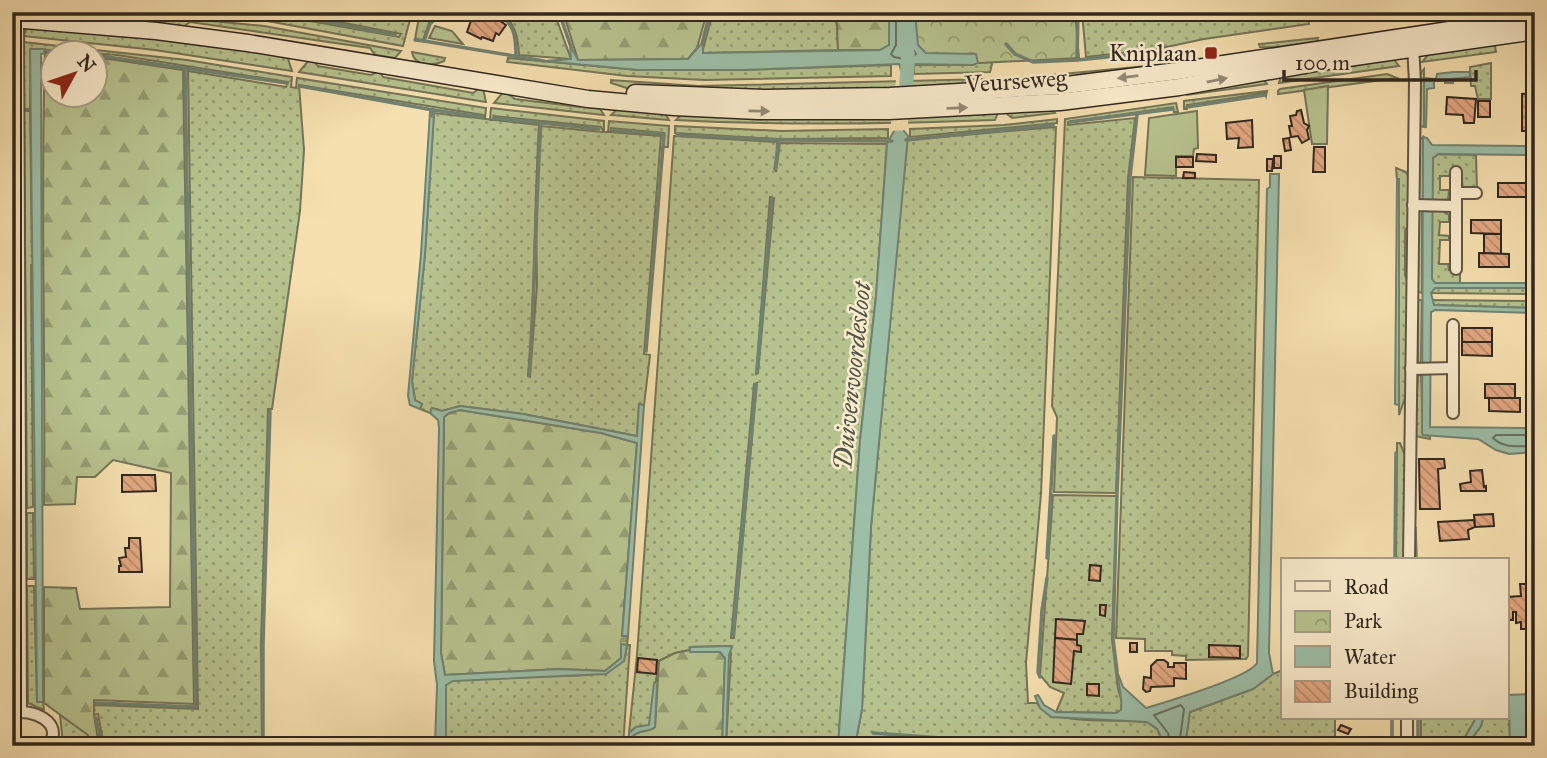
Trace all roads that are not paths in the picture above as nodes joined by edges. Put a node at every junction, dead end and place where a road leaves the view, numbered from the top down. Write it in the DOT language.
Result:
graph roads {
  1 [pos="1535,17"];
  2 [pos="15,20"];
  3 [pos="1535,31"];
  4 [pos="1413,42"];
  5 [pos="1456,172"];
  6 [pos="1455,193"];
  7 [pos="1476,193"];
  8 [pos="1416,205"];
  9 [pos="1455,205"];
  10 [pos="1456,269"];
  11 [pos="1453,325"];
  12 [pos="1453,368"];
  13 [pos="1415,369"];
  14 [pos="1453,413"];
  15 [pos="1409,558"];
  16 [pos="17,712"];
  17 [pos="1408,720"];
  18 [pos="48,746"];
  19 [pos="1407,746"];
  1 -- 4 [label="main road, Veurseweg"];
  2 -- 4 [label="main road, Veurseweg"];
  2 -- 16 [label="street"];
  3 -- 4 [label="main road, Veurseweg"];
  4 -- 8 [label="street"];
  5 -- 6 [label="street"];
  6 -- 7 [label="street"];
  6 -- 9 [label="street"];
  8 -- 9 [label="street"];
  8 -- 13 [label="street"];
  9 -- 10 [label="street"];
  11 -- 12 [label="street"];
  12 -- 13 [label="street"];
  12 -- 14 [label="street"];
  13 -- 15 [label="street"];
  16 -- 18 [label="street"];
  17 -- 19 [label="street"];
}
